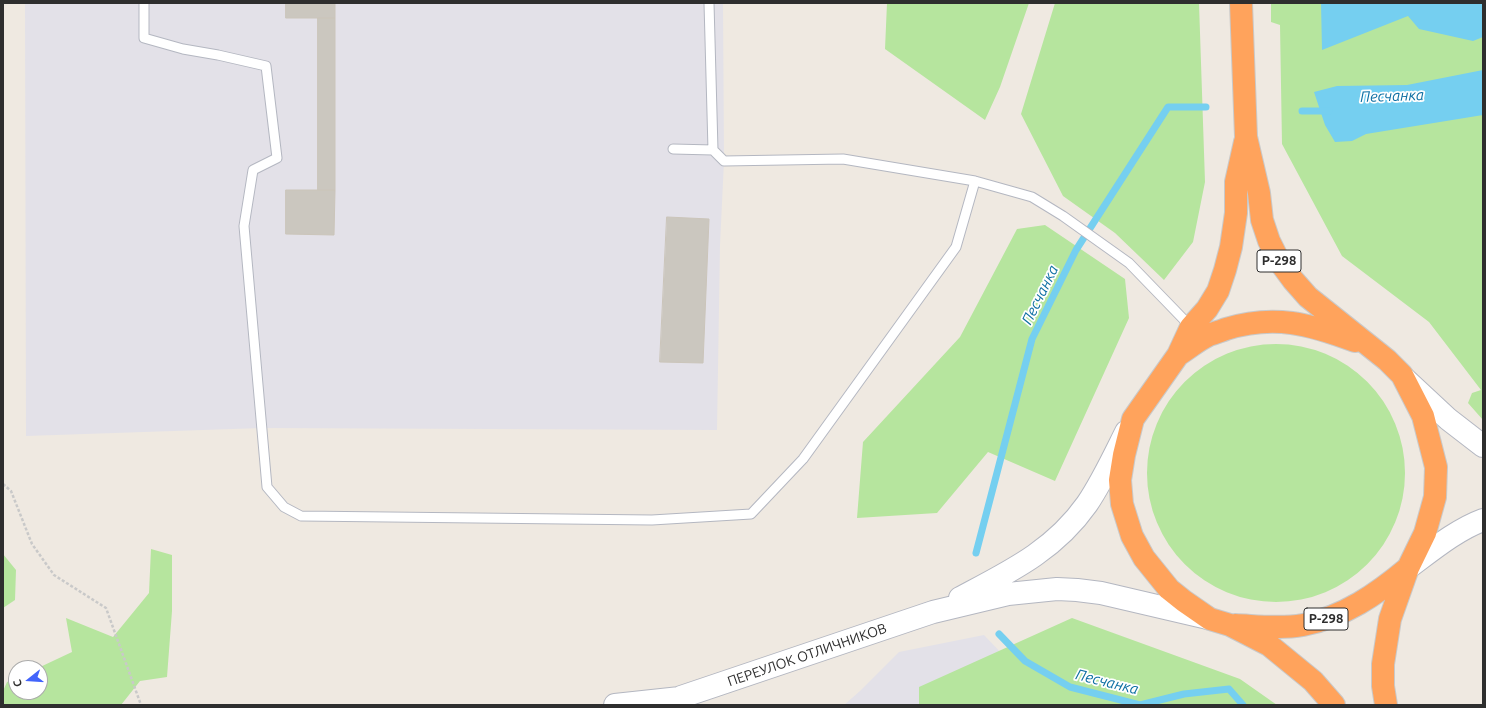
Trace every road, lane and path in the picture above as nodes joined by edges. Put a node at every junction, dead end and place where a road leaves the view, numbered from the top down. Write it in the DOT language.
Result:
graph roads {
  1 [pos="144,3"];
  2 [pos="709,3"];
  3 [pos="1241,3"];
  4 [pos="1246,137"];
  5 [pos="673,149"];
  6 [pos="713,150"];
  7 [pos="975,181"];
  8 [pos="1191,327"];
  9 [pos="1373,348"];
  10 [pos="1178,355"];
  11 [pos="1402,375"];
  12 [pos="1133,419"];
  13 [pos="1483,446"];
  14 [pos="3,484"];
  15 [pos="1483,520"];
  16 [pos="1408,568"];
  17 [pos="933,612"];
  18 [pos="1220,622"];
  19 [pos="673,701"];
  20 [pos="141,705"];
  21 [pos="615,705"];
  22 [pos="1334,705"];
  23 [pos="1386,705"];
  1 -- 7 [label="lane"];
  2 -- 6 [label="lane"];
  3 -- 4 [label="highway, Р-298"];
  4 -- 8 [label="highway, Р-298"];
  4 -- 9 [label="highway, Р-298"];
  5 -- 6 [label="lane"];
  6 -- 7 [label="lane"];
  7 -- 8 [label="lane"];
  8 -- 10 [label="highway, Р-298"];
  9 -- 10 [label="highway, Р-298"];
  9 -- 11 [label="highway, Р-298"];
  10 -- 12 [label="highway, Р-298"];
  11 -- 13 [label="main road"];
  11 -- 16 [label="highway, Р-298"];
  12 -- 17 [label="main road"];
  12 -- 18 [label="highway, Р-298"];
  14 -- 20 [label="path"];
  15 -- 16 [label="main road"];
  16 -- 18 [label="highway, Р-298"];
  16 -- 23 [label="highway, Р-298"];
  17 -- 18 [label="main road"];
  17 -- 19 [label="main road, ПЕРЕУЛОК ОТЛИЧНИКОВ"];
  18 -- 22 [label="highway, Р-298"];
  19 -- 21 [label="main road, ПЕРЕУЛОК ОТЛИЧНИКОВ"];
}
